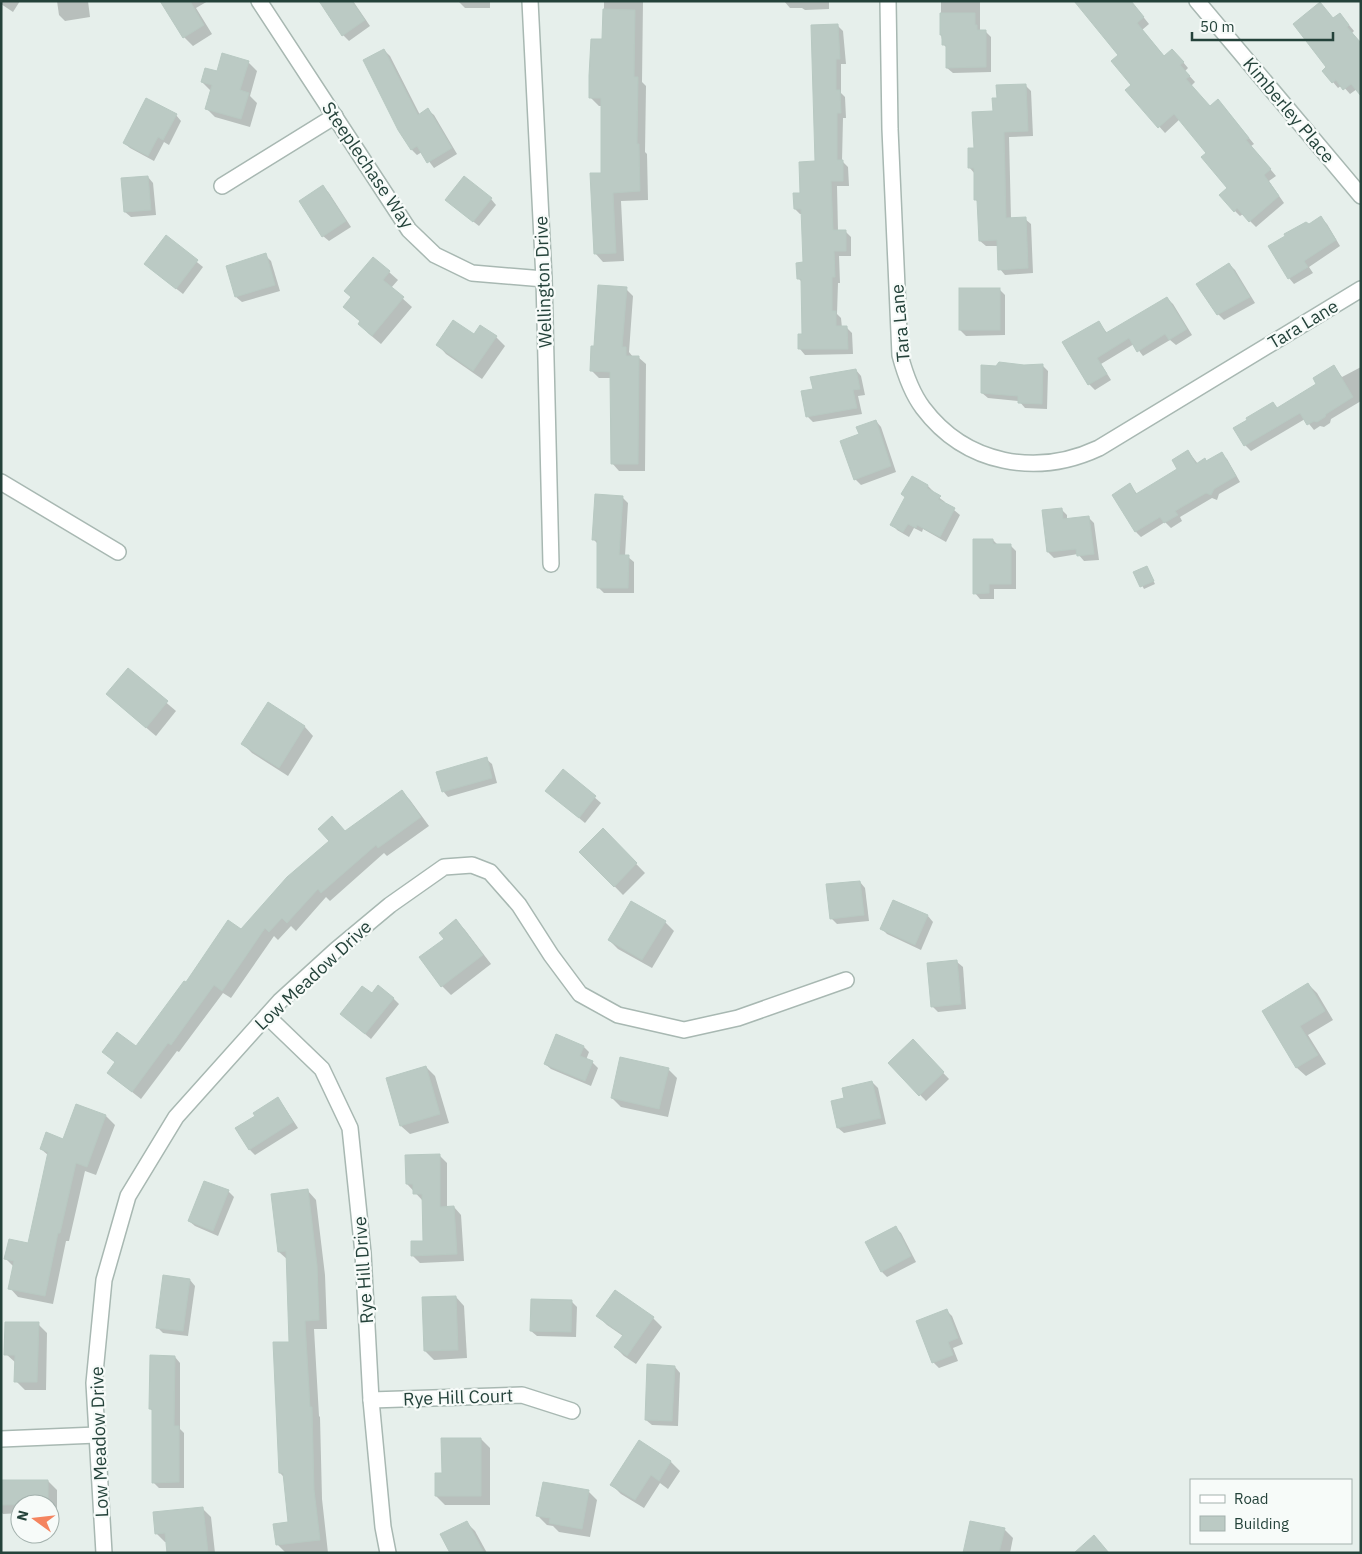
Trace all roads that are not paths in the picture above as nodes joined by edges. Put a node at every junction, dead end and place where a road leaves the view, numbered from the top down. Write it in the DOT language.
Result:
graph roads {
  1 [pos="260,1"];
  2 [pos="530,1"];
  3 [pos="888,1"];
  4 [pos="1197,1"];
  5 [pos="335,116"];
  6 [pos="222,186"];
  7 [pos="1361,196"];
  8 [pos="544,279"];
  9 [pos="1361,288"];
  10 [pos="1,482"];
  11 [pos="118,552"];
  12 [pos="551,564"];
  13 [pos="846,980"];
  14 [pos="267,1016"];
  15 [pos="371,1400"];
  16 [pos="572,1411"];
  17 [pos="97,1435"];
  18 [pos="1,1439"];
  19 [pos="104,1553"];
  20 [pos="388,1553"];
  1 -- 5 [label="street, Steeplechase Way"];
  2 -- 8 [label="street, Wellington Drive"];
  3 -- 9 [label="street, Tara Lane"];
  4 -- 7 [label="street, Kimberley Place"];
  5 -- 6 [label="street"];
  5 -- 8 [label="street, Steeplechase Way"];
  8 -- 12 [label="street, Wellington Drive"];
  10 -- 11 [label="street"];
  13 -- 14 [label="street, Low Meadow Drive"];
  14 -- 15 [label="street, Rye Hill Drive"];
  14 -- 17 [label="street, Low Meadow Drive"];
  15 -- 16 [label="street, Rye Hill Court"];
  15 -- 20 [label="street, Rye Hill Drive"];
  17 -- 18 [label="street"];
  17 -- 19 [label="street, Low Meadow Drive"];
}
